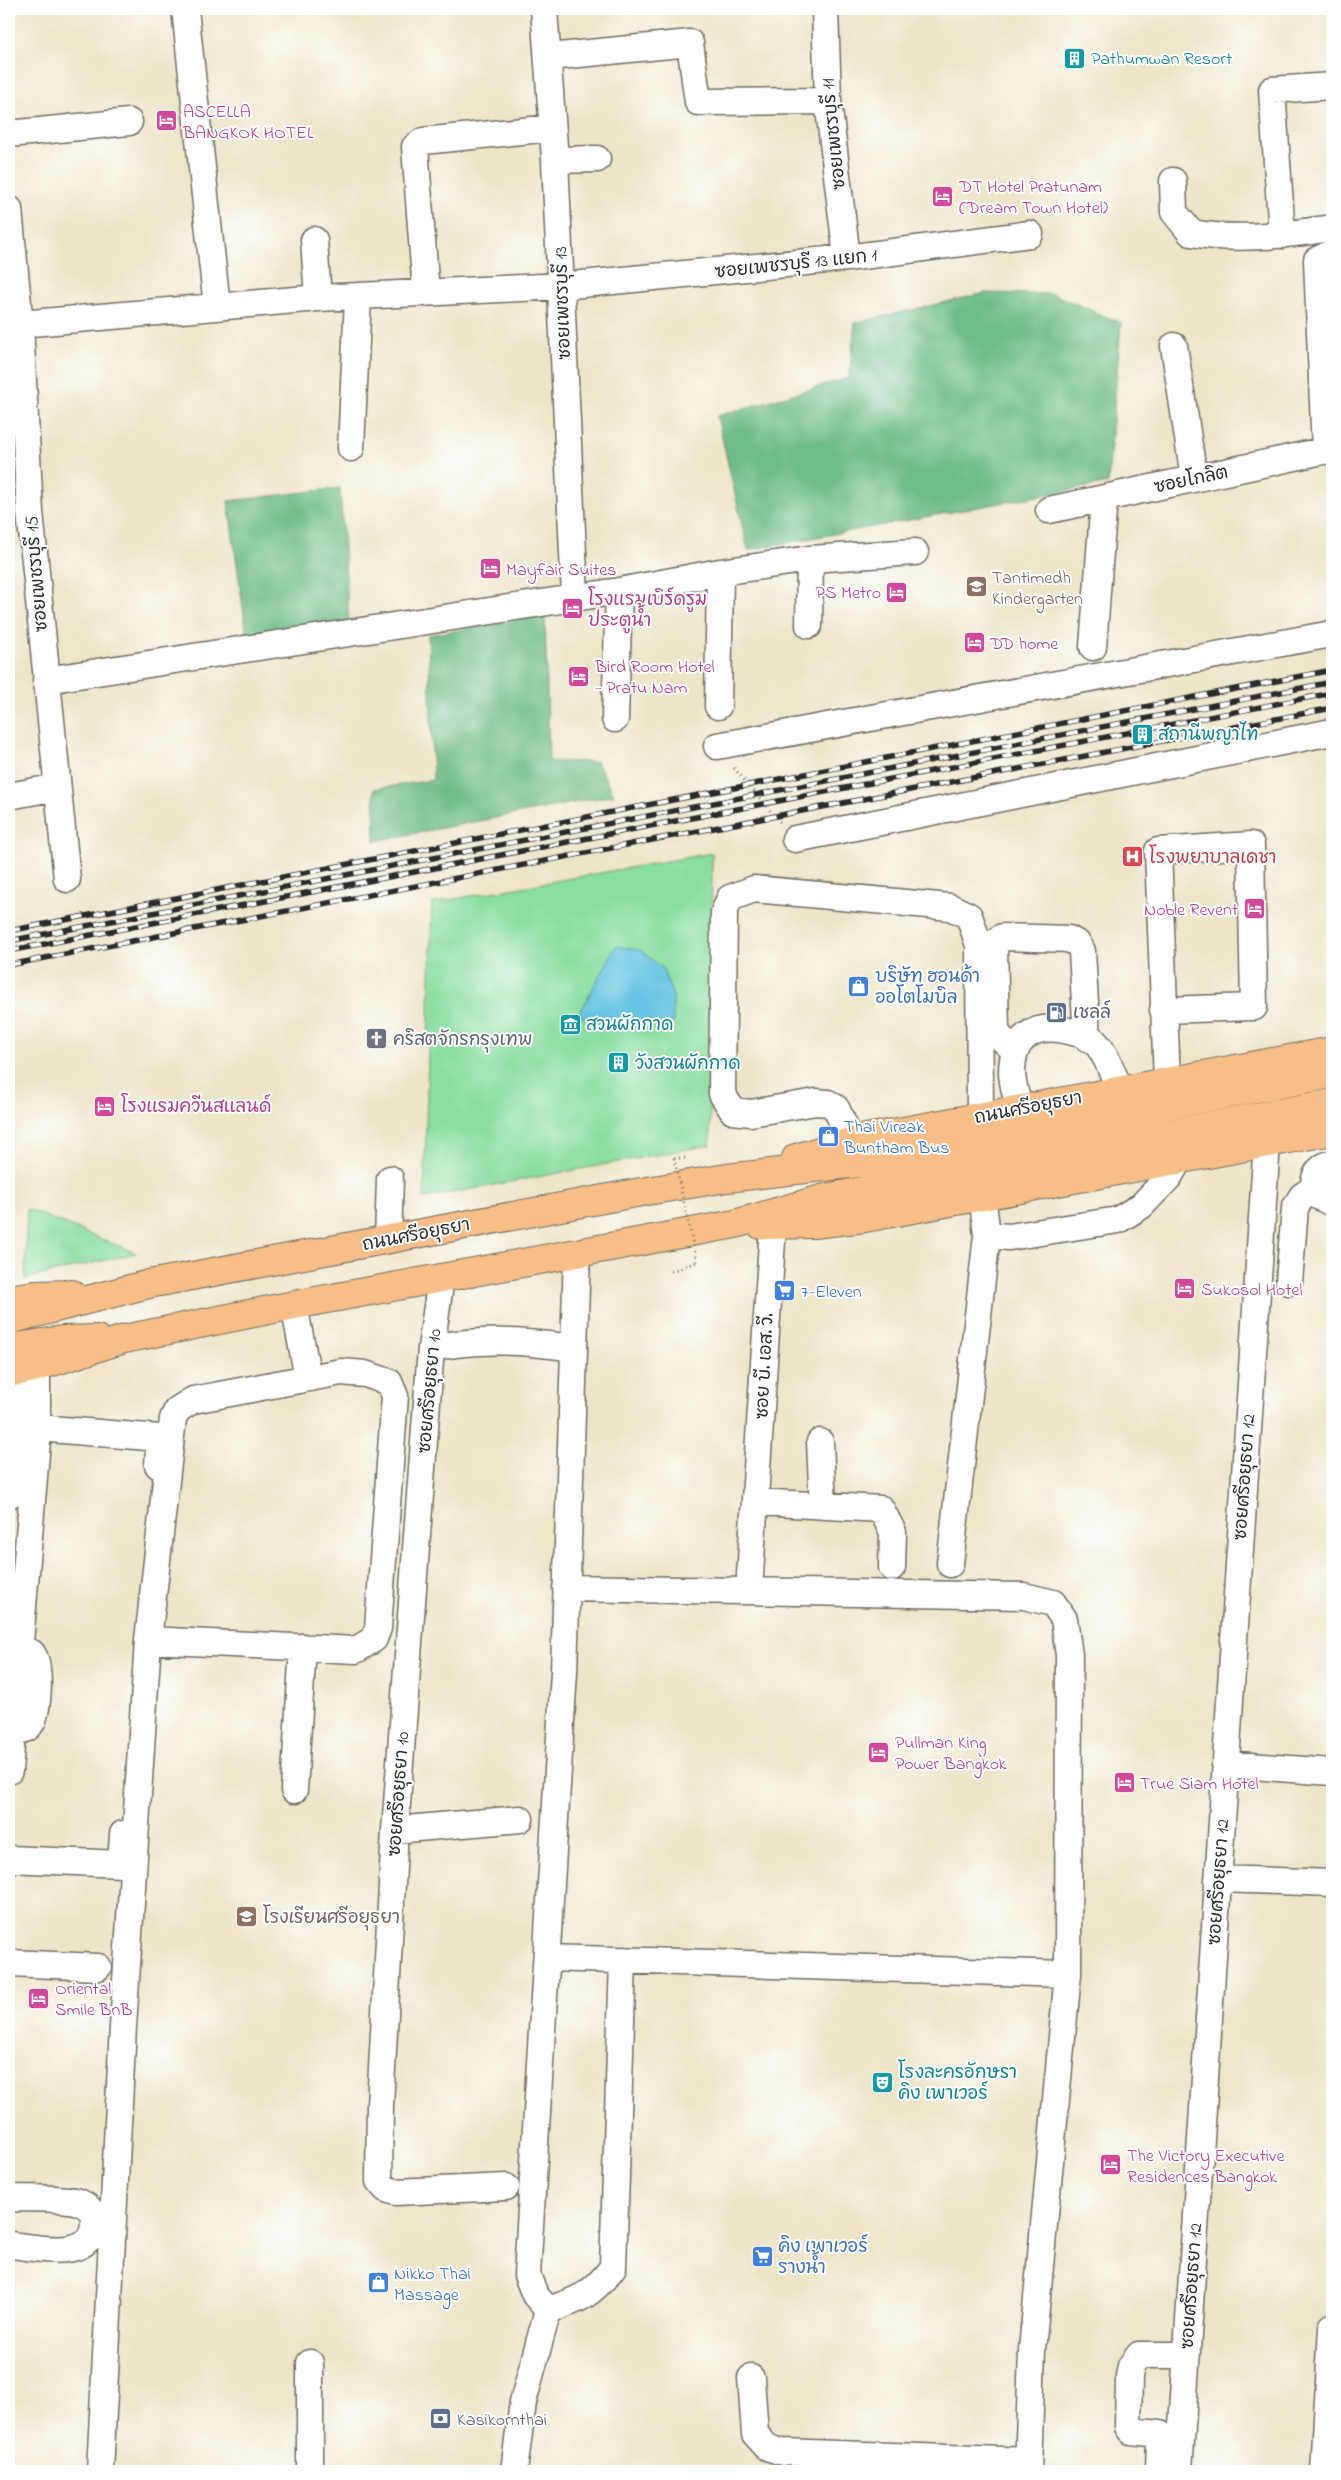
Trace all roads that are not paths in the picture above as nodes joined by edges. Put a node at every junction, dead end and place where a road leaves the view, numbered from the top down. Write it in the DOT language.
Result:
graph roads {
  1 [pos="185,9"];
  2 [pos="544,9"];
  3 [pos="825,9"];
  4 [pos="549,57"];
  5 [pos="1332,86"];
  6 [pos="828,101"];
  7 [pos="129,122"];
  8 [pos="552,128"];
  9 [pos="9,134"];
  10 [pos="597,159"];
  11 [pos="555,160"];
  12 [pos="1173,181"];
  13 [pos="9,209"];
  14 [pos="1332,228"];
  15 [pos="1030,234"];
  16 [pos="1282,235"];
  17 [pos="314,240"];
  18 [pos="1332,254"];
  19 [pos="847,258"];
  20 [pos="562,286"];
  21 [pos="426,293"];
  22 [pos="318,298"];
  23 [pos="358,298"];
  24 [pos="217,306"];
  25 [pos="14,325"];
  26 [pos="1174,346"];
  27 [pos="351,448"];
  28 [pos="1329,450"];
  29 [pos="1194,478"];
  30 [pos="1104,498"];
  31 [pos="1049,510"];
  32 [pos="915,552"];
  33 [pos="810,559"];
  34 [pos="720,572"];
  35 [pos="619,591"];
  36 [pos="575,597"];
  37 [pos="809,625"];
  38 [pos="1332,634"];
  39 [pos="1092,647"];
  40 [pos="46,680"];
  41 [pos="718,706"];
  42 [pos="615,719"];
  43 [pos="1332,732"];
  44 [pos="717,746"];
  45 [pos="57,786"];
  46 [pos="9,796"];
  47 [pos="795,839"];
  48 [pos="67,879"];
  49 [pos="1163,1010"];
  50 [pos="1086,1038"];
  51 [pos="1015,1051"];
  52 [pos="1332,1051"];
  53 [pos="1332,1074"];
  54 [pos="1167,1082"];
  55 [pos="1120,1090"];
  56 [pos="1332,1103"];
  57 [pos="1019,1109"];
  58 [pos="980,1116"];
  59 [pos="1332,1131"];
  60 [pos="851,1142"];
  61 [pos="1267,1142"];
  62 [pos="1180,1158"];
  63 [pos="1332,1164"];
  64 [pos="728,1178"];
  65 [pos="390,1180"];
  66 [pos="982,1195"];
  67 [pos="1323,1195"];
  68 [pos="735,1224"];
  69 [pos="773,1226"];
  70 [pos="987,1235"];
  71 [pos="388,1240"];
  72 [pos="577,1253"];
  73 [pos="441,1278"];
  74 [pos="1289,1282"];
  75 [pos="106,1294"];
  76 [pos="9,1299"];
  77 [pos="294,1305"];
  78 [pos="9,1320"];
  79 [pos="431,1348"];
  80 [pos="574,1348"];
  81 [pos="18,1365"];
  82 [pos="308,1378"];
  83 [pos="38,1428"];
  84 [pos="820,1442"];
  85 [pos="9,1495"];
  86 [pos="756,1502"];
  87 [pos="823,1506"];
  88 [pos="950,1564"];
  89 [pos="892,1567"];
  90 [pos="750,1575"];
  91 [pos="566,1588"];
  92 [pos="148,1640"];
  93 [pos="303,1647"];
  94 [pos="1225,1764"];
  95 [pos="9,1771"];
  96 [pos="1332,1772"];
  97 [pos="294,1790"];
  98 [pos="520,1819"];
  99 [pos="394,1830"];
  100 [pos="9,1859"];
  101 [pos="1218,1879"];
  102 [pos="1332,1883"];
  103 [pos="547,1958"];
  104 [pos="623,1960"];
  105 [pos="9,1963"];
  106 [pos="98,1967"];
  107 [pos="1068,1974"];
  108 [pos="506,2188"];
  109 [pos="9,2198"];
  110 [pos="9,2245"];
  111 [pos="548,2310"];
  112 [pos="1332,2327"];
  113 [pos="1186,2355"];
  114 [pos="310,2363"];
  115 [pos="751,2378"];
  116 [pos="1028,2466"];
  117 [pos="100,2471"];
  118 [pos="310,2471"];
  119 [pos="514,2471"];
  120 [pos="1159,2471"];
  121 [pos="1179,2471"];
  122 [pos="1324,2471"];
  1 -- 24 [label="street"];
  2 -- 4 [label="street, ซอยเพชรบุรี 13"];
  3 -- 6 [label="street, ซอยเพชรบุรี 11"];
  4 -- 6 [label="street"];
  4 -- 8 [label="street, ซอยเพชรบุรี 13"];
  5 -- 16 [label="street"];
  6 -- 19 [label="street, ซอยเพชรบุรี 11"];
  7 -- 9 [label="street"];
  8 -- 11 [label="street, ซอยเพชรบุรี 13"];
  8 -- 21 [label="street"];
  10 -- 11 [label="street"];
  11 -- 20 [label="street, ซอยเพชรบุรี 13"];
  12 -- 16 [label="street"];
  13 -- 25 [label="street, ซอยเพชรบุรี 15"];
  14 -- 16 [label="street"];
  15 -- 19 [label="street, ซอยเพชรบุรี 13 แยก 1"];
  17 -- 22 [label="street"];
  18 -- 28 [label="street"];
  19 -- 20 [label="street, ซอยเพชรบุรี 13 แยก 1"];
  20 -- 21 [label="street, ซอยเพชรบุรี 13 แยก 1"];
  20 -- 36 [label="street, ซอยเพชรบุรี 13"];
  21 -- 23 [label="street, ซอยเพชรบุรี 13 แยก 1"];
  22 -- 23 [label="street, ซอยเพชรบุรี 13 แยก 1"];
  22 -- 24 [label="street, ซอยเพชรบุรี 13 แยก 1"];
  23 -- 27 [label="street"];
  24 -- 25 [label="street, ซอยเพชรบุรี 13 แยก 1"];
  25 -- 40 [label="street, ซอยเพชรบุรี 15"];
  26 -- 29 [label="street"];
  28 -- 29 [label="street, ซอยโกลิต"];
  29 -- 30 [label="street, ซอยโกลิต"];
  30 -- 31 [label="street, ซอยโกลิต"];
  30 -- 39 [label="street"];
  32 -- 33 [label="street"];
  33 -- 34 [label="street"];
  33 -- 37 [label="street"];
  34 -- 35 [label="street"];
  34 -- 41 [label="street"];
  35 -- 36 [label="street"];
  35 -- 42 [label="street"];
  36 -- 40 [label="street"];
  38 -- 44 [label="street"];
  40 -- 45 [label="street, ซอยเพชรบุรี 15"];
  43 -- 47 [label="street"];
  45 -- 46 [label="street"];
  45 -- 48 [label="street, ซอยเพชรบุรี 15"];
  49 -- 49 [label="street"];
  49 -- 54 [label="street"];
  50 -- 51 [label="street"];
  50 -- 51 [label="street"];
  50 -- 55 [label="street"];
  51 -- 57 [label="street"];
  52 -- 54 [label="main road, ถนนศรีอยุธยา"];
  53 -- 64 [label="main road, ถนนศรีอยุธยา"];
  54 -- 55 [label="main road, ถนนศรีอยุธยา"];
  55 -- 57 [label="main road, ถนนศรีอยุธยา"];
  56 -- 68 [label="main road"];
  57 -- 58 [label="main road, ถนนศรีอยุธยา"];
  58 -- 60 [label="main road, ถนนศรีอยุธยา"];
  58 -- 60 [label="street"];
  59 -- 61 [label="main road"];
  60 -- 64 [label="main road, ถนนศรีอยุธยา"];
  61 -- 62 [label="main road"];
  61 -- 94 [label="street, ซอยศรีอยุธยา 12"];
  62 -- 66 [label="main road"];
  62 -- 70 [label="street"];
  63 -- 67 [label="street"];
  64 -- 71 [label="main road, ถนนศรีอยุธยา"];
  65 -- 71 [label="street"];
  66 -- 69 [label="main road"];
  66 -- 70 [label="street"];
  67 -- 74 [label="street"];
  68 -- 69 [label="main road"];
  68 -- 72 [label="main road"];
  69 -- 86 [label="street, ซอย บี. เอส. วี."];
  70 -- 88 [label="street"];
  71 -- 75 [label="main road, ถนนศรีอยุธยา"];
  72 -- 73 [label="main road"];
  72 -- 80 [label="street"];
  73 -- 77 [label="main road"];
  73 -- 79 [label="street, ซอยศรีอยุธยา 10"];
  75 -- 76 [label="main road, ถนนศรีอยุธยา"];
  75 -- 78 [label="main road, ถนนศรีอยุธยา"];
  77 -- 81 [label="main road"];
  77 -- 82 [label="street"];
  79 -- 80 [label="street"];
  79 -- 99 [label="street, ซอยศรีอยุธยา 10"];
  80 -- 91 [label="street"];
  81 -- 83 [label="street"];
  81 -- 85 [label="street"];
  82 -- 92 [label="street"];
  82 -- 93 [label="street"];
  83 -- 95 [label="street"];
  83 -- 100 [label="street"];
  84 -- 87 [label="street"];
  86 -- 87 [label="street"];
  86 -- 90 [label="street, ซอย บี. เอส. วี."];
  87 -- 89 [label="street"];
  91 -- 103 [label="street"];
  91 -- 107 [label="street"];
  92 -- 93 [label="street"];
  92 -- 117 [label="street"];
  93 -- 97 [label="street"];
  94 -- 96 [label="street"];
  94 -- 101 [label="street, ซอยศรีอยุธยา 12"];
  98 -- 99 [label="street"];
  99 -- 108 [label="street, ซอยศรีอยุธยา 10"];
  101 -- 102 [label="street"];
  101 -- 113 [label="street, ซอยศรีอยุธยา 12"];
  103 -- 104 [label="street"];
  103 -- 111 [label="street"];
  104 -- 107 [label="street"];
  104 -- 111 [label="street"];
  105 -- 106 [label="street"];
  107 -- 116 [label="street"];
  109 -- 110 [label="street"];
  111 -- 119 [label="street"];
  112 -- 122 [label="street"];
  113 -- 120 [label="street"];
  113 -- 121 [label="street, ซอยศรีอยุธยา 12"];
  114 -- 118 [label="street"];
  115 -- 116 [label="street"];
}
